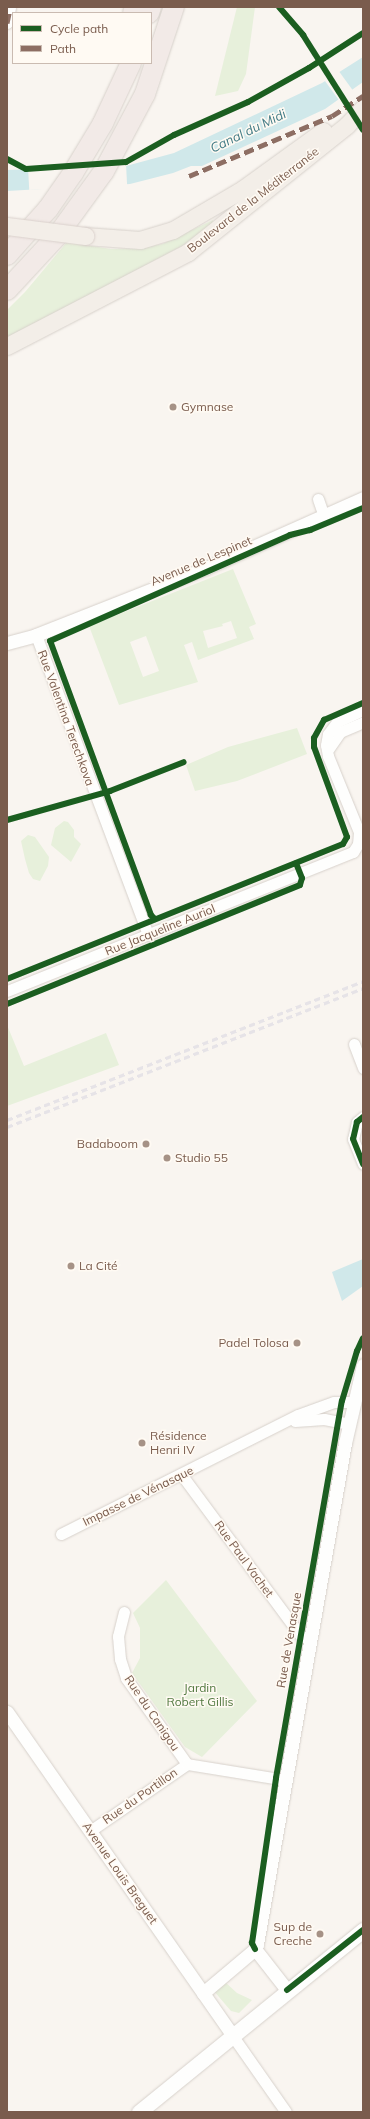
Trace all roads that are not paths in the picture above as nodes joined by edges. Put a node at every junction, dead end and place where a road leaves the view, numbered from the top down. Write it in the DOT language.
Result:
graph roads {
  1 [pos="174,7"];
  2 [pos="10,8"];
  3 [pos="7,23"];
  4 [pos="116,64"];
  5 [pos="131,64"];
  6 [pos="363,104"];
  7 [pos="363,108"];
  8 [pos="7,226"];
  9 [pos="7,236"];
  10 [pos="7,255"];
  11 [pos="7,290"];
  12 [pos="7,346"];
  13 [pos="363,498"];
  14 [pos="318,499"];
  15 [pos="324,516"];
  16 [pos="36,635"];
  17 [pos="7,643"];
  18 [pos="363,710"];
  19 [pos="363,722"];
  20 [pos="328,756"];
  21 [pos="148,934"];
  22 [pos="7,991"];
  23 [pos="354,1044"];
  24 [pos="363,1068"];
  25 [pos="363,1117"];
  26 [pos="363,1164"];
  27 [pos="363,1365"];
  28 [pos="353,1402"];
  29 [pos="349,1424"];
  30 [pos="279,1425"];
  31 [pos="181,1474"];
  32 [pos="61,1534"];
  33 [pos="124,1612"];
  34 [pos="310,1639"];
  35 [pos="7,1712"];
  36 [pos="187,1764"];
  37 [pos="286,1780"];
  38 [pos="90,1831"];
  39 [pos="363,1931"];
  40 [pos="255,1949"];
  41 [pos="286,1990"];
  42 [pos="203,1993"];
  43 [pos="232,2034"];
  44 [pos="139,2112"];
  45 [pos="286,2112"];
  1 -- 11 [label="highway"];
  2 -- 3 [label="street"];
  4 -- 9 [label="highway"];
  5 -- 10 [label="highway"];
  6 -- 8 [label="main road, bridge"];
  7 -- 12 [label="main road, Boulevard de la Méditerranée"];
  13 -- 15 [label="street, Avenue de Lespinet"];
  14 -- 15 [label="street"];
  15 -- 16 [label="street, Avenue de Lespinet"];
  16 -- 17 [label="street, Avenue de Lespinet"];
  16 -- 21 [label="street, Rue Valentina Terechkova"];
  18 -- 20 [label="street, Rue Jacqueline Auriol"];
  19 -- 20 [label="street"];
  20 -- 21 [label="street, Rue Jacqueline Auriol"];
  21 -- 22 [label="street, Rue Jacqueline Auriol"];
  23 -- 24 [label="street"];
  25 -- 26 [label="street"];
  27 -- 28 [label="street, Rue de Venasque"];
  28 -- 29 [label="street, Rue de Venasque"];
  28 -- 30 [label="street, Impasse de Vénasque"];
  29 -- 30 [label="street, Impasse de Vénasque"];
  29 -- 34 [label="street, Rue de Venasque"];
  30 -- 31 [label="street, Impasse de Vénasque"];
  31 -- 32 [label="street, Impasse de Vénasque"];
  31 -- 34 [label="street, Rue Paul Vachet"];
  33 -- 36 [label="street, Rue du Canigou"];
  34 -- 37 [label="street, Rue de Venasque"];
  35 -- 38 [label="street, Avenue Louis Breguet"];
  36 -- 37 [label="street, Rue du Portillon"];
  36 -- 38 [label="street, Rue du Portillon"];
  37 -- 40 [label="street, Rue de Venasque"];
  38 -- 42 [label="street, Avenue Louis Breguet"];
  39 -- 41 [label="main road"];
  40 -- 41 [label="street"];
  40 -- 42 [label="street"];
  41 -- 43 [label="main road"];
  42 -- 43 [label="street, Avenue Louis Breguet"];
  43 -- 44 [label="main road"];
  43 -- 45 [label="street"];
}
